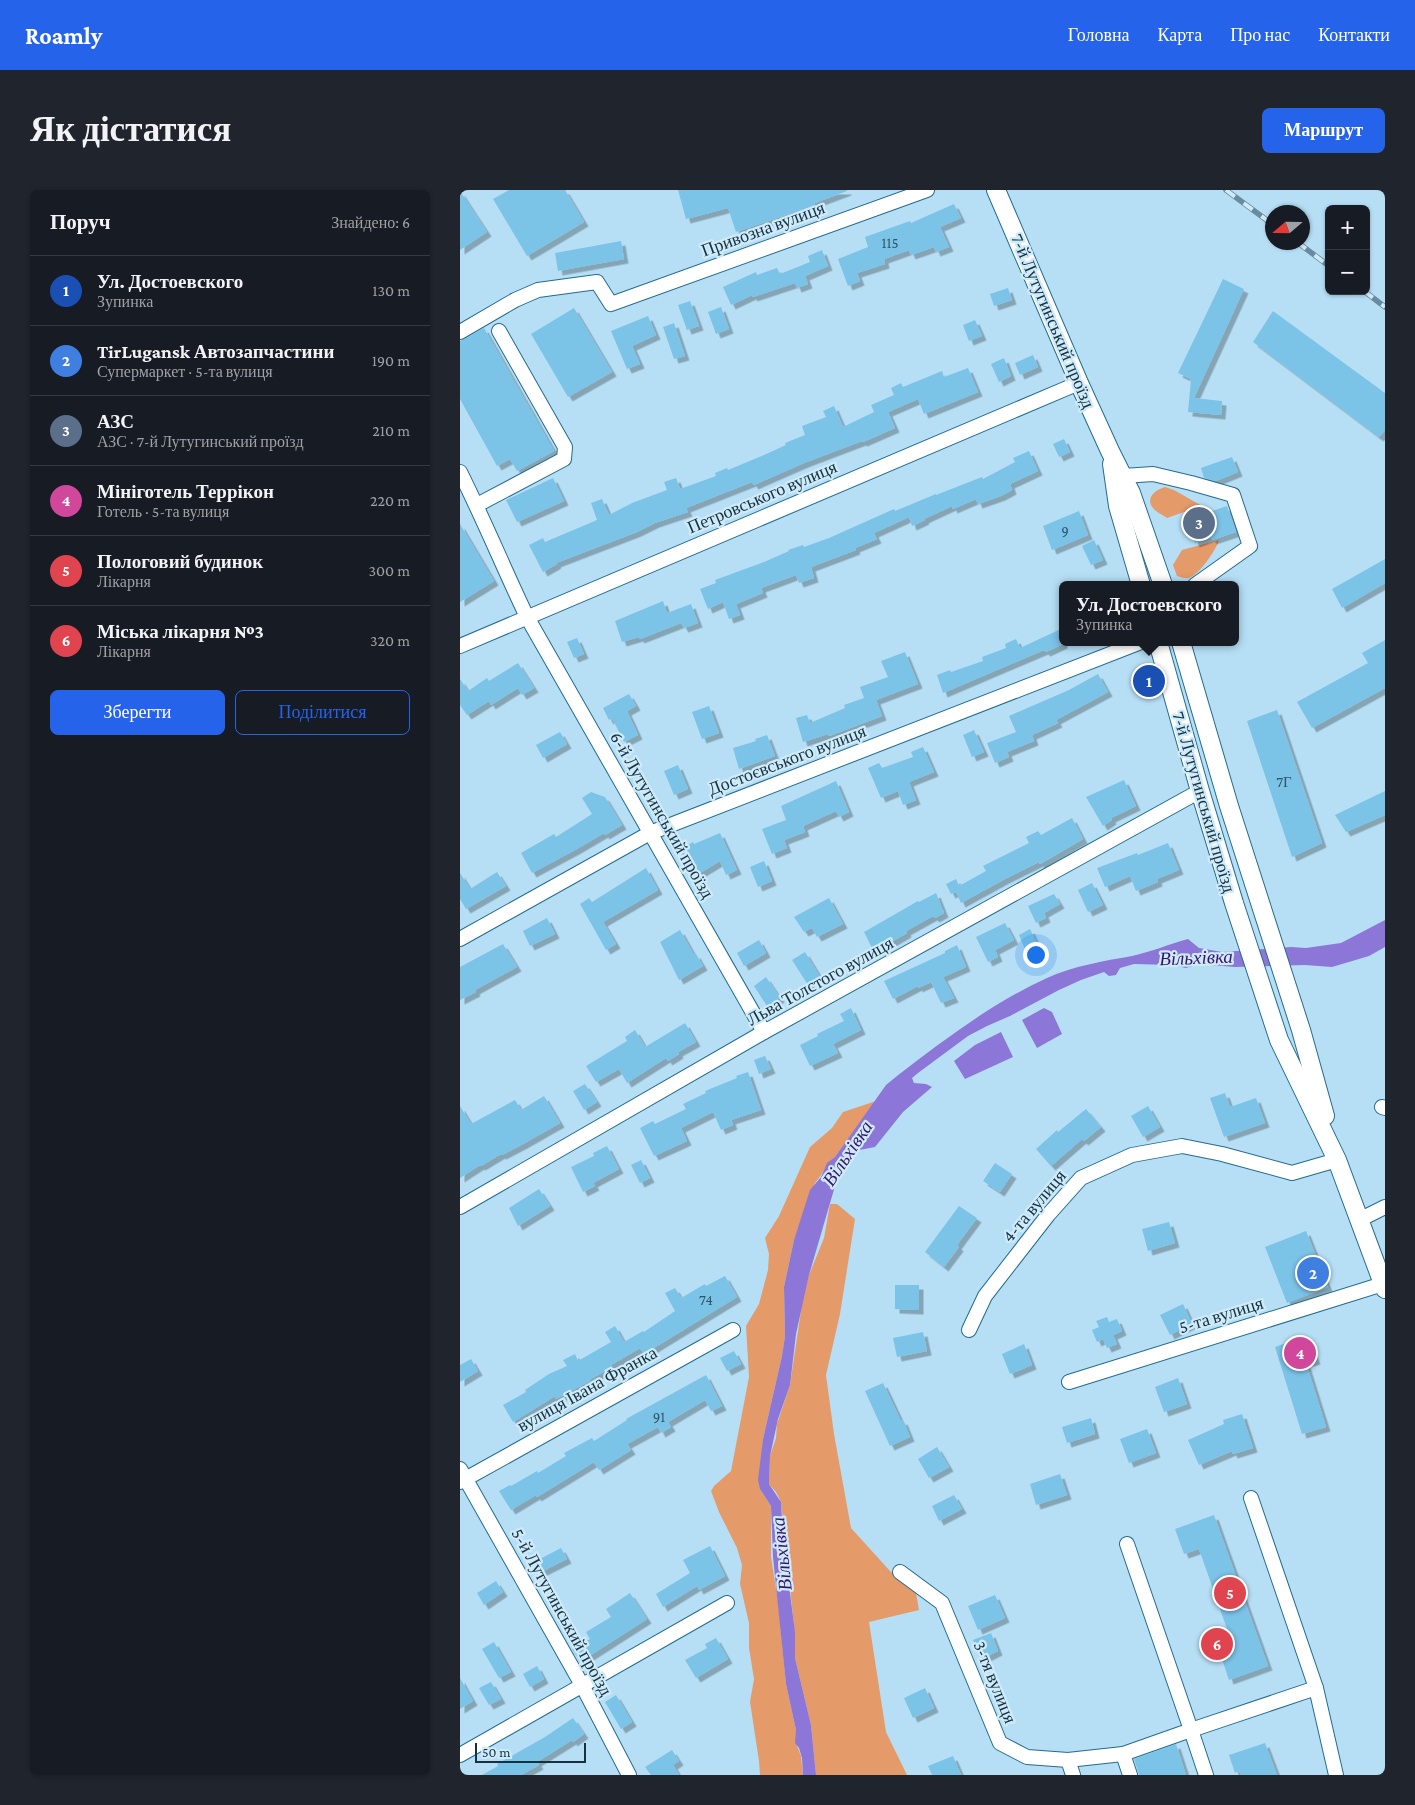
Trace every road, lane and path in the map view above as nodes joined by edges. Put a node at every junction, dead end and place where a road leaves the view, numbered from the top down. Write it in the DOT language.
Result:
graph roads {
  1 [pos="927,190"];
  2 [pos="996,190"];
  3 [pos="499,331"];
  4 [pos="460,332"];
  5 [pos="1079,383"];
  6 [pos="1110,451"];
  7 [pos="460,472"];
  8 [pos="1123,476"];
  9 [pos="477,505"];
  10 [pos="1140,581"];
  11 [pos="1162,581"];
  12 [pos="1201,581"];
  13 [pos="527,617"];
  14 [pos="460,646"];
  15 [pos="1130,646"];
  16 [pos="1159,646"];
  17 [pos="1182,646"];
  18 [pos="1200,791"];
  19 [pos="650,833"];
  20 [pos="460,939"];
  21 [pos="764,1032"];
  22 [pos="1337,1160"];
  23 [pos="460,1207"];
  24 [pos="1385,1207"];
  25 [pos="1360,1220"];
  26 [pos="1384,1287"];
  27 [pos="733,1330"];
  28 [pos="969,1330"];
  29 [pos="1069,1382"];
  30 [pos="462,1476"];
  31 [pos="1251,1498"];
  32 [pos="1127,1544"];
  33 [pos="900,1572"];
  34 [pos="727,1603"];
  35 [pos="582,1685"];
  36 [pos="1316,1688"];
  37 [pos="1191,1730"];
  38 [pos="1123,1754"];
  39 [pos="460,1755"];
  40 [pos="1068,1760"];
  41 [pos="629,1775"];
  42 [pos="1073,1775"];
  43 [pos="1130,1775"];
  44 [pos="1206,1775"];
  45 [pos="1336,1775"];
  1 -- 4 [label="street, Привозна вулиця"];
  2 -- 5 [label="main road, 7-й Лутугинський проїзд"];
  3 -- 9 [label="street"];
  5 -- 6 [label="main road, 7-й Лутугинський проїзд"];
  5 -- 13 [label="street, Петровського вулиця"];
  6 -- 8 [label="main road, 7-й Лутугинський проїзд"];
  6 -- 10 [label="main road, 7-й Лутугинський проїзд"];
  7 -- 9 [label="street, 6-й Лутугинський проїзд"];
  8 -- 11 [label="main road, 7-й Лутугинський проїзд"];
  8 -- 12 [label="street"];
  9 -- 13 [label="street, 6-й Лутугинський проїзд"];
  13 -- 14 [label="street, Петровського вулиця"];
  13 -- 19 [label="street, 6-й Лутугинський проїзд"];
  15 -- 19 [label="street, Достоєвського вулиця"];
  16 -- 18 [label="main road, 7-й Лутугинський проїзд"];
  17 -- 22 [label="main road, 7-й Лутугинський проїзд"];
  18 -- 21 [label="street, Льва Толстого вулиця"];
  18 -- 22 [label="main road, 7-й Лутугинський проїзд"];
  19 -- 20 [label="street, Достоєвського вулиця"];
  19 -- 21 [label="street, 6-й Лутугинський проїзд"];
  21 -- 23 [label="street, Льва Толстого вулиця"];
  22 -- 25 [label="main road"];
  22 -- 28 [label="street, 4-та вулиця"];
  24 -- 25 [label="street"];
  25 -- 26 [label="main road"];
  26 -- 29 [label="street, 5-та вулиця"];
  27 -- 30 [label="street, вулиця Івана Франка"];
  30 -- 35 [label="street, 5-й Лутугинський проїзд"];
  31 -- 36 [label="street"];
  32 -- 37 [label="street"];
  33 -- 40 [label="street, 3-тя вулиця"];
  34 -- 35 [label="street"];
  35 -- 39 [label="street"];
  35 -- 41 [label="street, 5-й Лутугинський проїзд"];
  36 -- 37 [label="street, 3-тя вулиця"];
  36 -- 45 [label="street"];
  37 -- 38 [label="street, 3-тя вулиця"];
  37 -- 44 [label="street"];
  38 -- 40 [label="street, 3-тя вулиця"];
  38 -- 43 [label="street"];
  40 -- 42 [label="street"];
}
